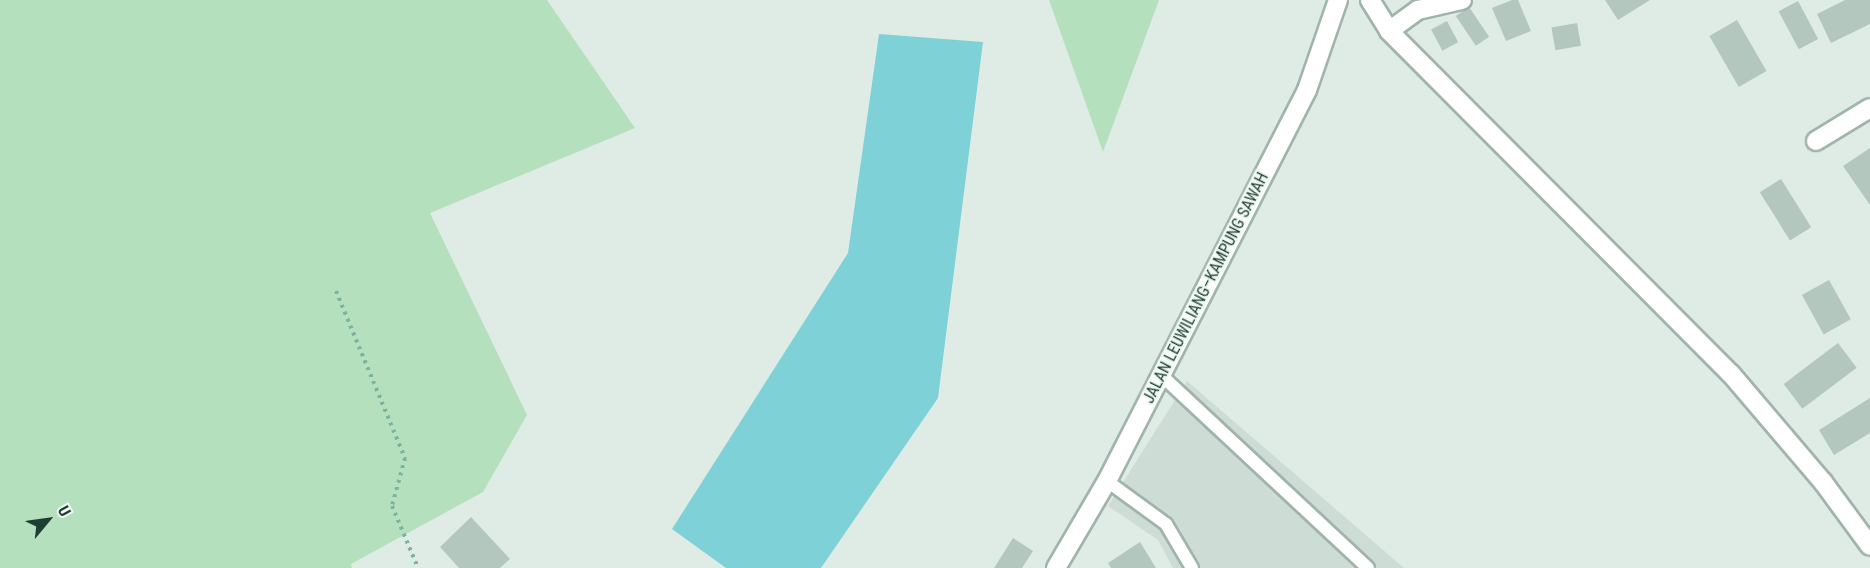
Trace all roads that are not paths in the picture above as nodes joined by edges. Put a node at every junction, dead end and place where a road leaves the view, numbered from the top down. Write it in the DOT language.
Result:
graph roads {
  1 [pos="1338,0"];
  2 [pos="1370,0"];
  3 [pos="1462,0"];
  4 [pos="1389,31"];
  5 [pos="1870,108"];
  6 [pos="1816,141"];
  7 [pos="1161,375"];
  8 [pos="1107,481"];
  9 [pos="1870,546"];
  10 [pos="1056,568"];
  11 [pos="1192,568"];
  12 [pos="1368,568"];
  1 -- 7 [label="street, JALAN LEUWILIANG–KAMPUNG SAWAH"];
  2 -- 4 [label="street"];
  3 -- 4 [label="street"];
  4 -- 9 [label="street"];
  5 -- 6 [label="street"];
  7 -- 8 [label="street, JALAN LEUWILIANG–KAMPUNG SAWAH"];
  7 -- 12 [label="lane"];
  8 -- 10 [label="street, JALAN LEUWILIANG–KAMPUNG SAWAH"];
  8 -- 11 [label="lane"];
}
